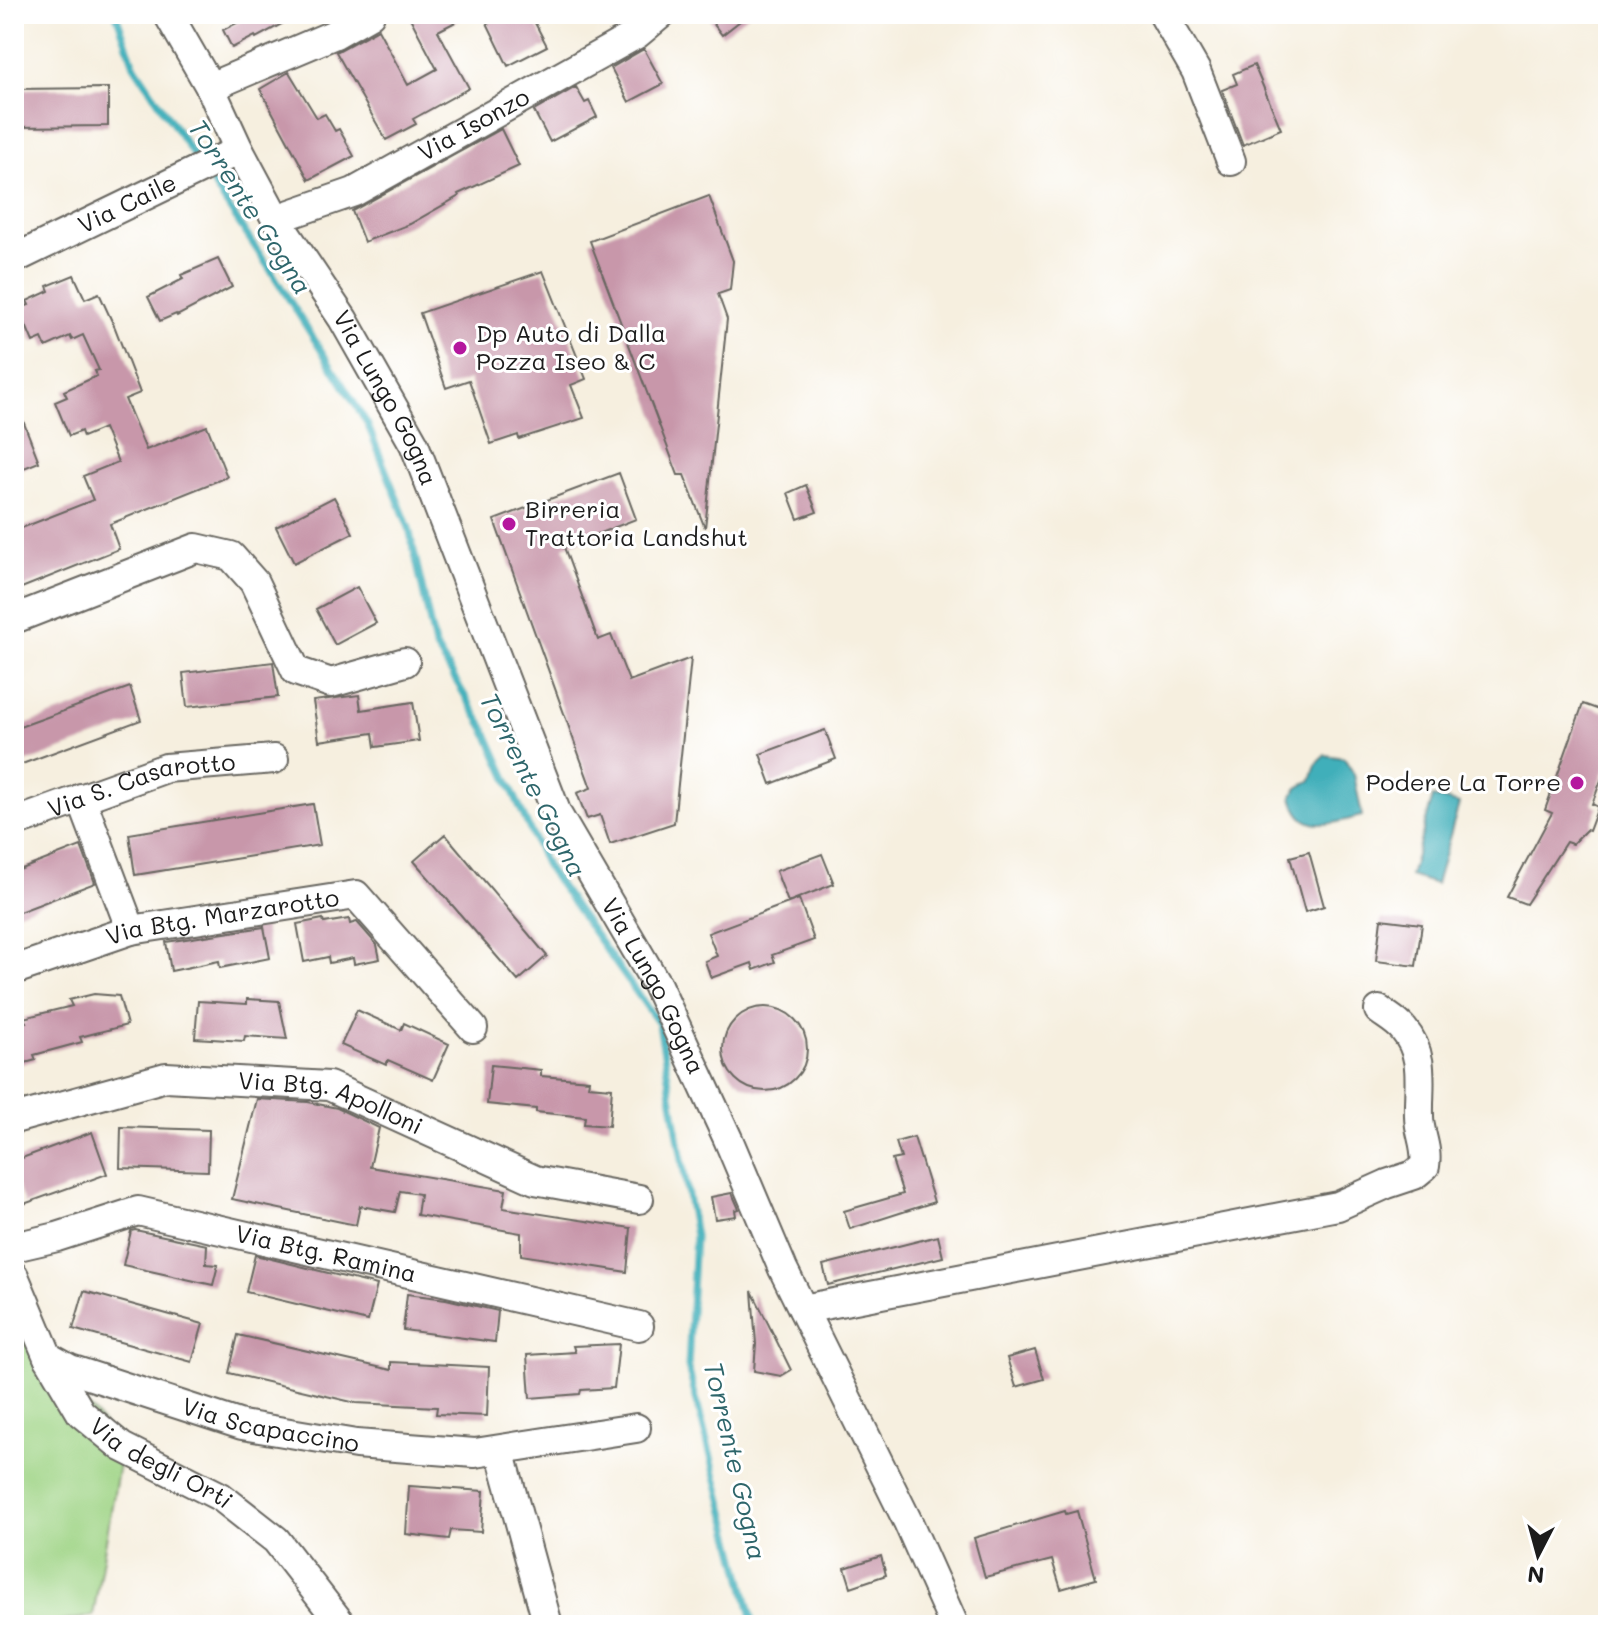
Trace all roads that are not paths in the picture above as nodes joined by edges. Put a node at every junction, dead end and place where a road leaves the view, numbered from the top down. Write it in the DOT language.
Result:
graph roads {
  1 [pos="168,14"];
  2 [pos="370,14"];
  3 [pos="661,14"];
  4 [pos="1163,14"];
  5 [pos="210,87"];
  6 [pos="232,154"];
  7 [pos="1231,161"];
  8 [pos="276,219"];
  9 [pos="14,259"];
  10 [pos="14,619"];
  11 [pos="405,662"];
  12 [pos="274,759"];
  13 [pos="81,798"];
  14 [pos="14,823"];
  15 [pos="131,930"];
  16 [pos="14,970"];
  17 [pos="1379,1010"];
  18 [pos="473,1028"];
  19 [pos="14,1119"];
  20 [pos="639,1199"];
  21 [pos="14,1247"];
  22 [pos="14,1276"];
  23 [pos="803,1309"];
  24 [pos="639,1326"];
  25 [pos="48,1357"];
  26 [pos="636,1428"];
  27 [pos="500,1450"];
  28 [pos="342,1625"];
  29 [pos="548,1625"];
  30 [pos="954,1625"];
  1 -- 5 [label="street, Via Lungo Gogna"];
  2 -- 5 [label="street"];
  3 -- 8 [label="street, Via Isonzo"];
  4 -- 7 [label="street"];
  5 -- 6 [label="street, Via Lungo Gogna"];
  6 -- 8 [label="street, Via Lungo Gogna"];
  6 -- 9 [label="street, Via Caile"];
  8 -- 23 [label="street, Via Lungo Gogna"];
  10 -- 11 [label="street"];
  12 -- 13 [label="street, Via S. Casarotto"];
  13 -- 14 [label="street, Via S. Casarotto"];
  13 -- 15 [label="street"];
  15 -- 16 [label="street, Via Btg. Marzarotto"];
  15 -- 18 [label="street, Via Btg. Marzarotto"];
  17 -- 23 [label="street"];
  19 -- 20 [label="street, Via Btg. Apolloni"];
  21 -- 24 [label="street, Via Btg. Ramina"];
  22 -- 25 [label="street, Via degli Orti"];
  23 -- 30 [label="street, Via Lungo Gogna"];
  25 -- 27 [label="street, Via Scapaccino"];
  25 -- 28 [label="street, Via degli Orti"];
  26 -- 27 [label="street, Via Scapaccino"];
  27 -- 29 [label="street"];
}
